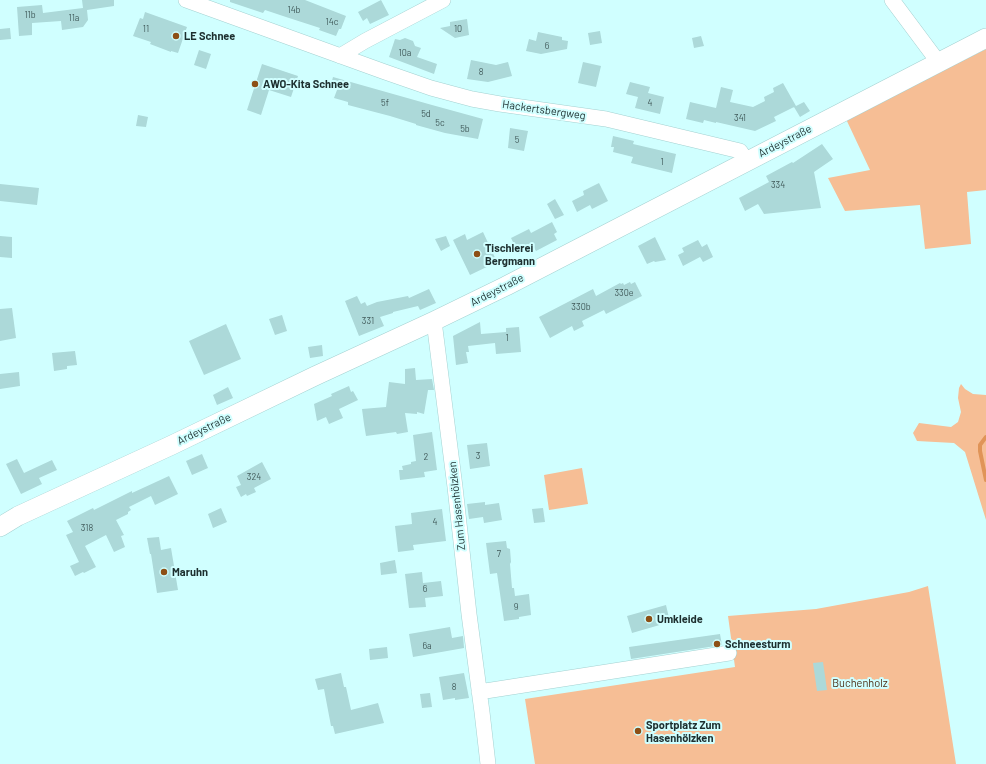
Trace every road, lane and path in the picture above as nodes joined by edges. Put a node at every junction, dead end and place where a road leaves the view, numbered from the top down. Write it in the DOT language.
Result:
graph roads {
  1 [pos="186,0"];
  2 [pos="443,0"];
  3 [pos="892,0"];
  4 [pos="986,38"];
  5 [pos="340,56"];
  6 [pos="939,62"];
  7 [pos="747,161"];
  8 [pos="434,321"];
  9 [pos="0,527"];
  10 [pos="729,653"];
  11 [pos="479,692"];
  12 [pos="488,764"];
  1 -- 5 [label="street, Hackertsbergweg"];
  2 -- 5 [label="street"];
  3 -- 6 [label="street"];
  4 -- 6 [label="main road, Ardeystraße"];
  5 -- 7 [label="street, Hackertsbergweg"];
  6 -- 7 [label="main road, Ardeystraße"];
  7 -- 8 [label="main road, Ardeystraße"];
  8 -- 9 [label="main road, Ardeystraße"];
  8 -- 11 [label="street, Zum Hasenhölzken"];
  10 -- 11 [label="street"];
  11 -- 12 [label="street, Zum Hasenhölzken"];
}
